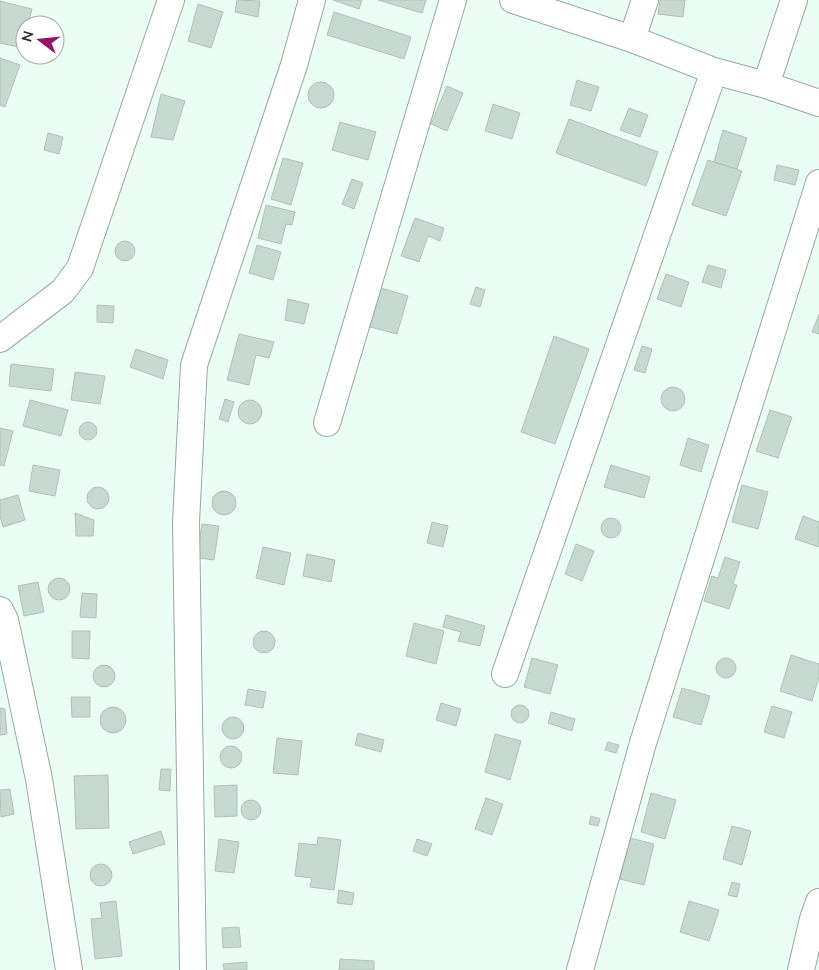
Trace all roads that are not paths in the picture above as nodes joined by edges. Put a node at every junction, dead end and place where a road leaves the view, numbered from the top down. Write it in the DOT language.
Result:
graph roads {
  1 [pos="170,0"];
  2 [pos="312,0"];
  3 [pos="453,0"];
  4 [pos="513,0"];
  5 [pos="645,0"];
  6 [pos="794,0"];
  7 [pos="632,39"];
  8 [pos="714,71"];
  9 [pos="766,84"];
  10 [pos="819,103"];
  11 [pos="819,183"];
  12 [pos="0,340"];
  13 [pos="327,423"];
  14 [pos="0,610"];
  15 [pos="505,674"];
  16 [pos="819,902"];
  17 [pos="69,970"];
  18 [pos="193,970"];
  19 [pos="580,970"];
  20 [pos="801,970"];
  1 -- 12 [label="street"];
  2 -- 18 [label="street"];
  3 -- 13 [label="street"];
  4 -- 7 [label="street"];
  5 -- 7 [label="street"];
  6 -- 9 [label="street"];
  7 -- 8 [label="street"];
  8 -- 9 [label="street"];
  8 -- 15 [label="street"];
  9 -- 10 [label="street"];
  11 -- 19 [label="street"];
  14 -- 17 [label="street"];
  16 -- 20 [label="street"];
}
